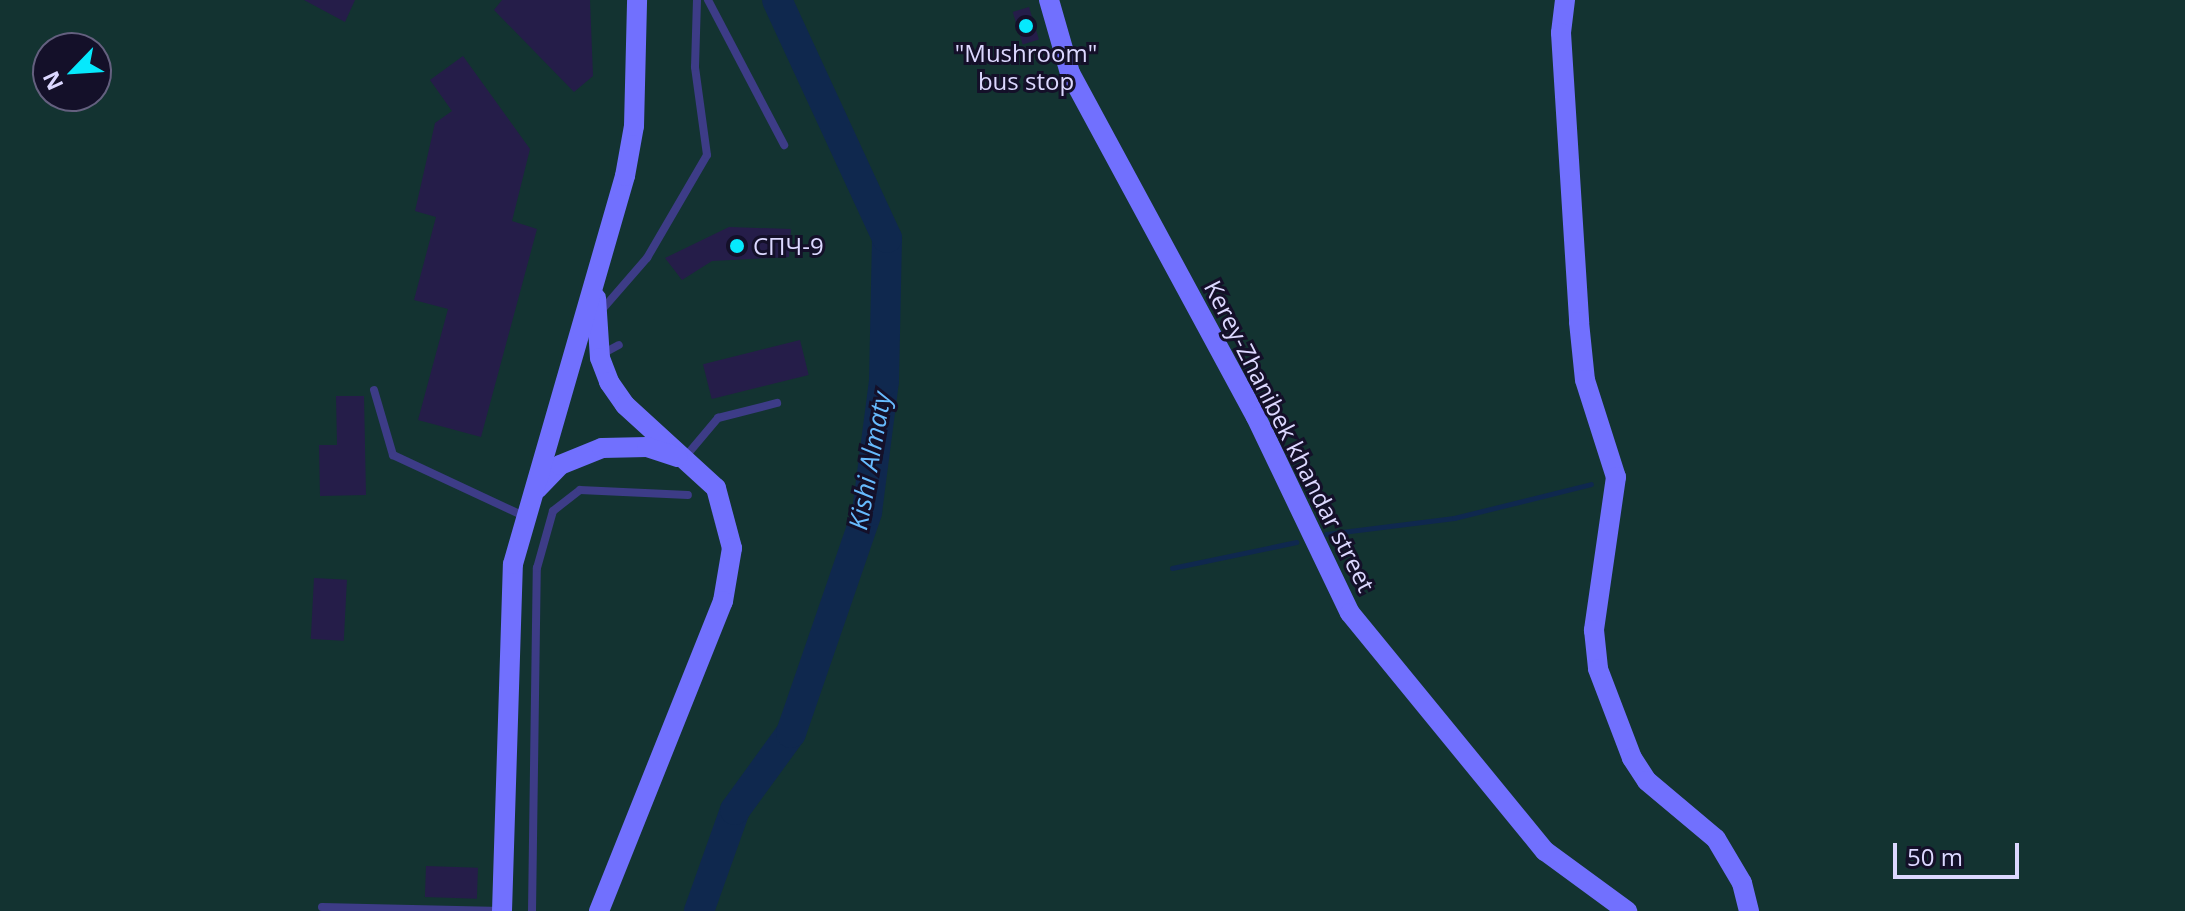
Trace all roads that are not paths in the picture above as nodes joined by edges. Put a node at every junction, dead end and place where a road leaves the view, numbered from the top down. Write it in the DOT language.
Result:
graph roads {
  1 [pos="637,0"];
  2 [pos="697,0"];
  3 [pos="708,0"];
  4 [pos="1049,0"];
  5 [pos="1565,0"];
  6 [pos="784,145"];
  7 [pos="602,248"];
  8 [pos="594,318"];
  9 [pos="619,345"];
  10 [pos="600,358"];
  11 [pos="374,390"];
  12 [pos="777,403"];
  13 [pos="686,456"];
  14 [pos="706,476"];
  15 [pos="688,495"];
  16 [pos="527,507"];
  17 [pos="322,907"];
  18 [pos="502,911"];
  19 [pos="532,911"];
  20 [pos="599,911"];
  21 [pos="1627,911"];
  22 [pos="1749,911"];
  1 -- 7 [label="street"];
  2 -- 8 [label="lane"];
  3 -- 6 [label="lane"];
  4 -- 21 [label="street, Kerey-Zhanibek khandar street"];
  5 -- 22 [label="street"];
  7 -- 8 [label="street"];
  7 -- 16 [label="street"];
  8 -- 10 [label="street"];
  9 -- 10 [label="lane"];
  10 -- 13 [label="street"];
  11 -- 16 [label="lane"];
  12 -- 13 [label="lane"];
  13 -- 14 [label="street"];
  14 -- 16 [label="street"];
  14 -- 20 [label="street"];
  15 -- 19 [label="lane"];
  16 -- 18 [label="street"];
  17 -- 18 [label="lane"];
}
